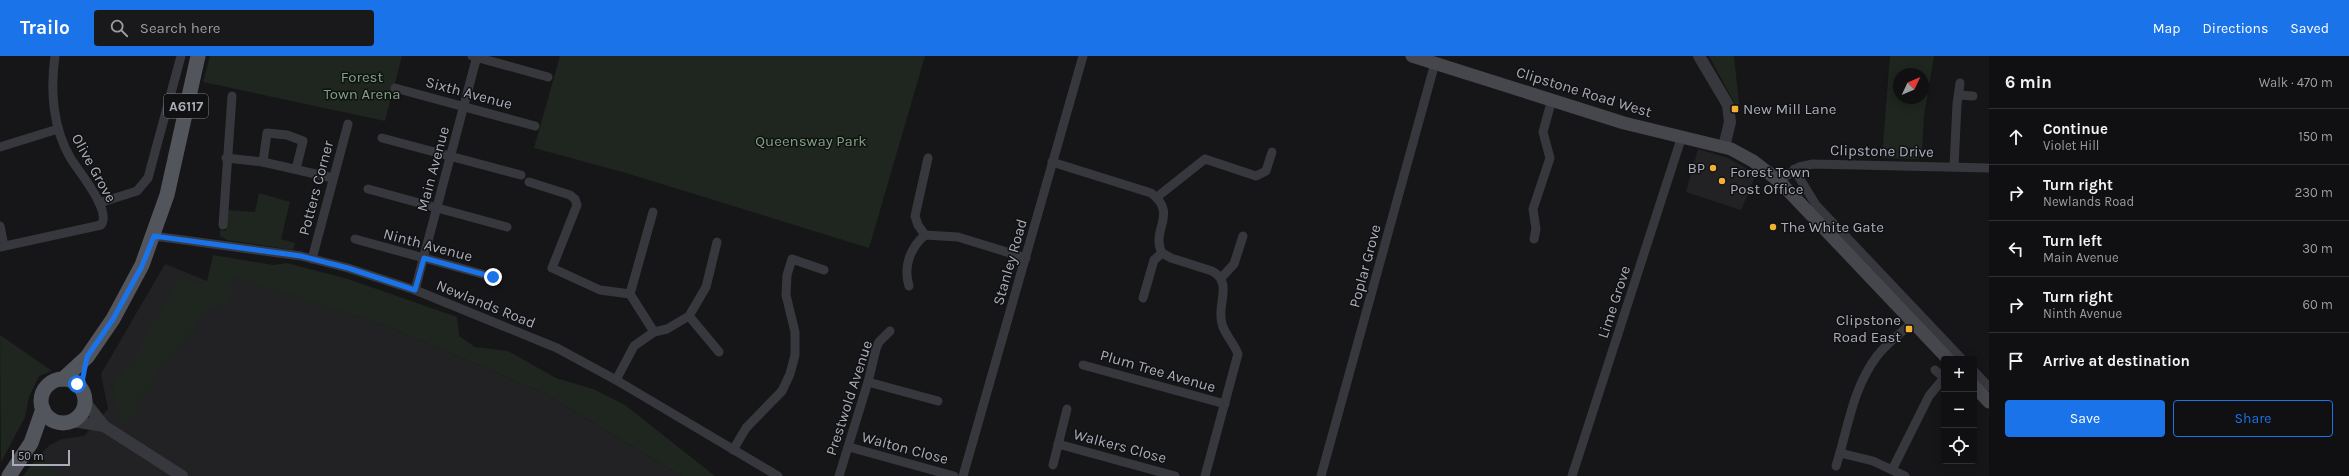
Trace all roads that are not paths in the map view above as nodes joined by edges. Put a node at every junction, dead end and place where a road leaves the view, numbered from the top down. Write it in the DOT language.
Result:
graph roads {
  1 [pos="52,56"];
  2 [pos="181,56"];
  3 [pos="198,56"];
  4 [pos="476,56"];
  5 [pos="1083,56"];
  6 [pos="1412,56"];
  7 [pos="1699,56"];
  8 [pos="1435,63"];
  9 [pos="548,77"];
  10 [pos="1960,83"];
  11 [pos="395,88"];
  12 [pos="1959,95"];
  13 [pos="232,96"];
  14 [pos="1973,96"];
  15 [pos="1552,99"];
  16 [pos="464,107"];
  17 [pos="348,124"];
  18 [pos="534,126"];
  19 [pos="58,129"];
  20 [pos="1682,136"];
  21 [pos="382,138"];
  22 [pos="0,147"];
  23 [pos="1724,147"];
  24 [pos="1272,152"];
  25 [pos="451,156"];
  26 [pos="226,158"];
  27 [pos="928,158"];
  28 [pos="262,162"];
  29 [pos="1052,162"];
  30 [pos="1954,167"];
  31 [pos="296,168"];
  32 [pos="1989,168"];
  33 [pos="1794,169"];
  34 [pos="521,175"];
  35 [pos="334,178"];
  36 [pos="1779,181"];
  37 [pos="529,182"];
  38 [pos="368,189"];
  39 [pos="1157,197"];
  40 [pos="99,203"];
  41 [pos="437,208"];
  42 [pos="652,212"];
  43 [pos="222,225"];
  44 [pos="0,226"];
  45 [pos="507,227"];
  46 [pos="925,235"];
  47 [pos="154,236"];
  48 [pos="1243,236"];
  49 [pos="355,239"];
  50 [pos="1534,239"];
  51 [pos="717,242"];
  52 [pos="2,246"];
  53 [pos="1162,253"];
  54 [pos="424,258"];
  55 [pos="1026,258"];
  56 [pos="312,259"];
  57 [pos="824,270"];
  58 [pos="493,277"];
  59 [pos="1221,278"];
  60 [pos="909,286"];
  61 [pos="415,290"];
  62 [pos="630,294"];
  63 [pos="1143,298"];
  64 [pos="689,316"];
  65 [pos="1913,322"];
  66 [pos="890,331"];
  67 [pos="654,332"];
  68 [pos="719,352"];
  69 [pos="1945,356"];
  70 [pos="1959,356"];
  71 [pos="87,357"];
  72 [pos="1083,365"];
  73 [pos="1935,370"];
  74 [pos="1977,374"];
  75 [pos="1941,375"];
  76 [pos="63,378"];
  77 [pos="616,380"];
  78 [pos="868,382"];
  79 [pos="1941,382"];
  80 [pos="81,387"];
  81 [pos="1989,387"];
  82 [pos="1977,389"];
  83 [pos="938,401"];
  84 [pos="86,402"];
  85 [pos="1989,402"];
  86 [pos="1225,404"];
  87 [pos="43,409"];
  88 [pos="1067,409"];
  89 [pos="67,422"];
  90 [pos="104,426"];
  91 [pos="31,443"];
  92 [pos="1058,444"];
  93 [pos="849,447"];
  94 [pos="733,450"];
  95 [pos="1840,454"];
  96 [pos="1053,465"];
  97 [pos="1836,466"];
  98 [pos="1892,470"];
  99 [pos="9,476"];
  100 [pos="182,476"];
  101 [pos="778,476"];
  102 [pos="839,476"];
  103 [pos="954,476"];
  104 [pos="963,476"];
  105 [pos="1175,476"];
  106 [pos="1205,476"];
  107 [pos="1321,476"];
  108 [pos="1572,476"];
  109 [pos="1905,476"];
  1 -- 19 [label="street, Olive Grove"];
  2 -- 40 [label="street"];
  3 -- 47 [label="main road, A6117"];
  4 -- 9 [label="street"];
  4 -- 16 [label="street, Main Avenue"];
  5 -- 29 [label="street, Stanley Road"];
  6 -- 8 [label="main road, Clipstone Road West"];
  7 -- 23 [label="street"];
  8 -- 15 [label="main road, Clipstone Road West"];
  8 -- 107 [label="street, Poplar Grove"];
  10 -- 12 [label="street"];
  11 -- 16 [label="street, Sixth Avenue"];
  12 -- 14 [label="street"];
  12 -- 30 [label="street"];
  13 -- 26 [label="street"];
  15 -- 20 [label="main road, Clipstone Road West"];
  15 -- 50 [label="street"];
  16 -- 18 [label="street, Sixth Avenue"];
  16 -- 25 [label="street, Main Avenue"];
  17 -- 35 [label="street, Potters Corner"];
  19 -- 22 [label="street"];
  19 -- 40 [label="street, Olive Grove"];
  20 -- 23 [label="main road, Clipstone Road West"];
  20 -- 108 [label="street, Lime Grove"];
  21 -- 25 [label="street"];
  23 -- 36 [label="main road"];
  24 -- 39 [label="street"];
  25 -- 34 [label="street"];
  25 -- 41 [label="street, Main Avenue"];
  26 -- 28 [label="street"];
  26 -- 43 [label="street"];
  27 -- 46 [label="street"];
  28 -- 31 [label="street"];
  28 -- 31 [label="street"];
  29 -- 39 [label="street"];
  29 -- 55 [label="street, Stanley Road"];
  30 -- 32 [label="street, Clipstone Drive"];
  30 -- 33 [label="street, Clipstone Drive"];
  31 -- 35 [label="street"];
  33 -- 36 [label="street, Clipstone Drive"];
  33 -- 70 [label="street"];
  35 -- 56 [label="street, Potters Corner"];
  36 -- 65 [label="main road"];
  37 -- 62 [label="street"];
  38 -- 41 [label="street"];
  39 -- 53 [label="street"];
  40 -- 52 [label="street, Olive Grove"];
  41 -- 45 [label="street"];
  41 -- 54 [label="street, Main Avenue"];
  42 -- 62 [label="street"];
  44 -- 52 [label="street"];
  46 -- 55 [label="street"];
  46 -- 60 [label="street"];
  47 -- 56 [label="street, Newlands Road"];
  47 -- 71 [label="main road, A6117"];
  48 -- 59 [label="street"];
  49 -- 54 [label="street, Ninth Avenue"];
  51 -- 64 [label="street"];
  53 -- 59 [label="street"];
  53 -- 63 [label="street"];
  54 -- 58 [label="street, Ninth Avenue"];
  54 -- 61 [label="street, Main Avenue"];
  55 -- 104 [label="street, Stanley Road"];
  56 -- 61 [label="street, Newlands Road"];
  57 -- 94 [label="street"];
  59 -- 86 [label="street"];
  61 -- 77 [label="street, Newlands Road"];
  62 -- 67 [label="street"];
  64 -- 67 [label="street"];
  64 -- 68 [label="street"];
  65 -- 69 [label="main road"];
  65 -- 95 [label="street"];
  66 -- 78 [label="street, Prestwold Avenue"];
  67 -- 77 [label="street"];
  71 -- 76 [label="main road, A6117"];
  71 -- 80 [label="main road, A6117"];
  72 -- 86 [label="street, Plum Tree Avenue"];
  73 -- 75 [label="street"];
  74 -- 81 [label="street"];
  76 -- 80 [label="main road"];
  76 -- 87 [label="main road, A6117"];
  77 -- 94 [label="street, Newlands Road"];
  78 -- 83 [label="street"];
  78 -- 93 [label="street, Prestwold Avenue"];
  79 -- 98 [label="street"];
  80 -- 84 [label="main road, A6117"];
  82 -- 85 [label="main road"];
  84 -- 89 [label="main road, A6117"];
  84 -- 90 [label="street"];
  86 -- 106 [label="street"];
  87 -- 89 [label="main road"];
  87 -- 91 [label="main road, A6117"];
  88 -- 92 [label="street, Walkers Close"];
  89 -- 90 [label="street"];
  89 -- 91 [label="main road, A6117"];
  90 -- 100 [label="street"];
  91 -- 99 [label="main road, A6117"];
  92 -- 96 [label="street, Walkers Close"];
  92 -- 105 [label="street, Walkers Close"];
  93 -- 102 [label="street, Prestwold Avenue"];
  93 -- 103 [label="street, Walton Close"];
  94 -- 101 [label="street, Newlands Road"];
  95 -- 97 [label="street"];
  95 -- 98 [label="street"];
  98 -- 109 [label="street"];
}
